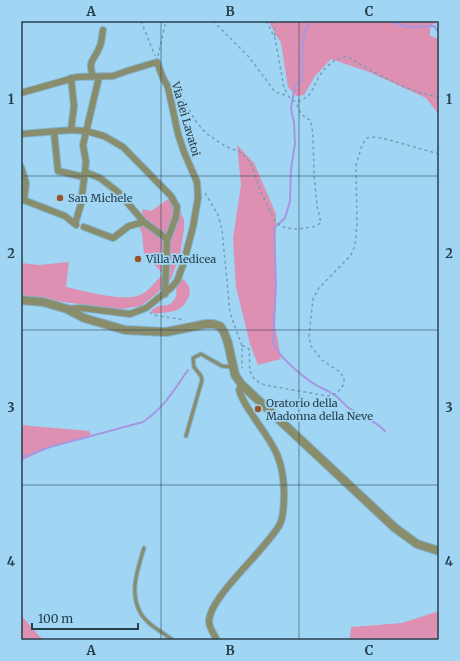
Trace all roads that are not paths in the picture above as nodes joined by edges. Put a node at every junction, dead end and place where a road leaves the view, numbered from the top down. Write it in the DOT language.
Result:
graph roads {
  1 [pos="103,30"];
  2 [pos="96,76"];
  3 [pos="71,78"];
  4 [pos="21,93"];
  5 [pos="71,130"];
  6 [pos="86,131"];
  7 [pos="54,132"];
  8 [pos="23,134"];
  9 [pos="21,167"];
  10 [pos="85,175"];
  11 [pos="23,201"];
  12 [pos="144,222"];
  13 [pos="84,227"];
  14 [pos="167,241"];
  15 [pos="164,294"];
  16 [pos="21,300"];
  17 [pos="67,309"];
  18 [pos="234,371"];
  19 [pos="242,385"];
  20 [pos="186,436"];
  21 [pos="144,548"];
  22 [pos="439,551"];
  23 [pos="173,640"];
  24 [pos="217,640"];
  1 -- 2 [label="street"];
  2 -- 3 [label="street"];
  2 -- 6 [label="street"];
  2 -- 15 [label="street, Via dei Lavatoi"];
  3 -- 4 [label="street"];
  3 -- 5 [label="street"];
  5 -- 6 [label="street"];
  5 -- 7 [label="street"];
  6 -- 10 [label="street"];
  6 -- 14 [label="street"];
  7 -- 8 [label="street"];
  7 -- 10 [label="street"];
  9 -- 11 [label="street"];
  10 -- 11 [label="street"];
  10 -- 12 [label="street"];
  12 -- 13 [label="street"];
  12 -- 14 [label="street"];
  14 -- 15 [label="street"];
  15 -- 17 [label="street"];
  16 -- 17 [label="street"];
  17 -- 18 [label="street"];
  18 -- 19 [label="street"];
  18 -- 20 [label="lane"];
  19 -- 22 [label="street"];
  19 -- 24 [label="street"];
  21 -- 23 [label="lane"];
}
